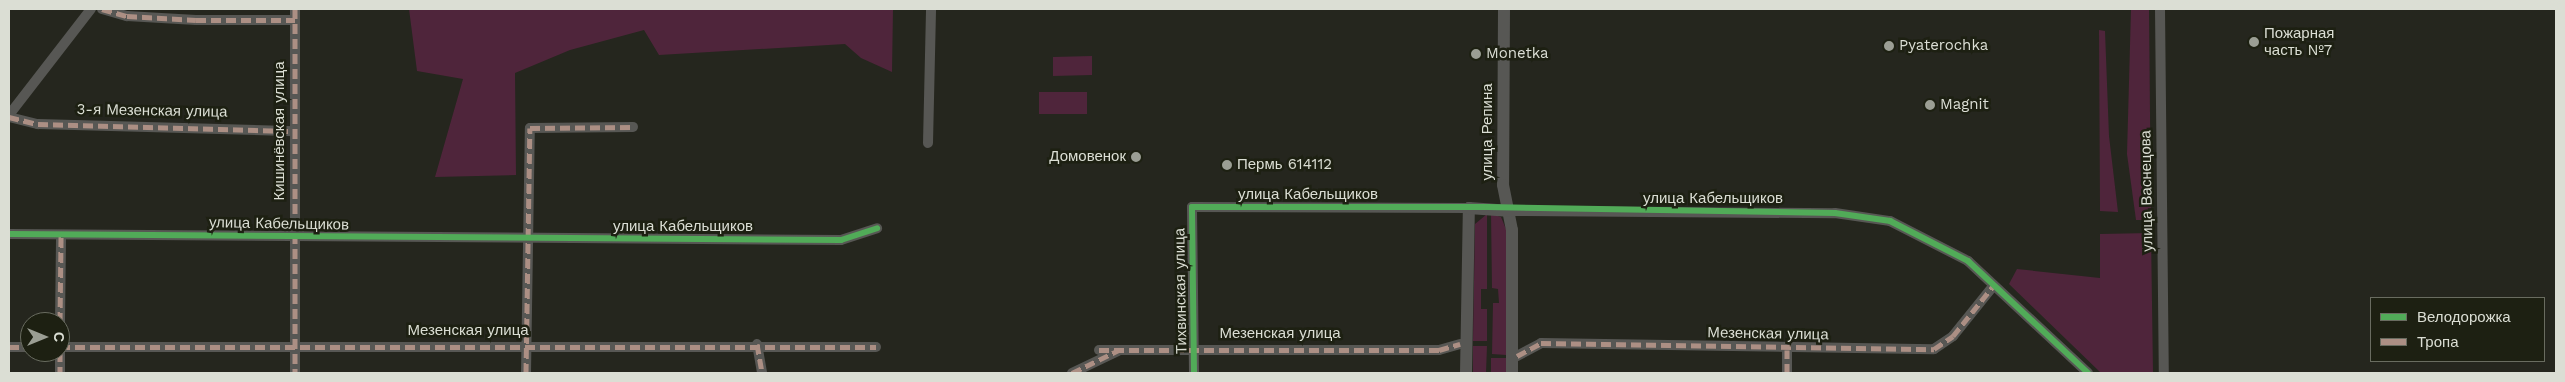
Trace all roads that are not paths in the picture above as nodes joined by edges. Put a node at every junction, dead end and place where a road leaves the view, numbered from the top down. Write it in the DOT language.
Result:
graph roads {
  1 [pos="91,9"];
  2 [pos="102,9"];
  3 [pos="295,9"];
  4 [pos="931,9"];
  5 [pos="1504,9"];
  6 [pos="2160,9"];
  7 [pos="295,20"];
  8 [pos="9,116"];
  9 [pos="633,127"];
  10 [pos="295,130"];
  11 [pos="928,143"];
  12 [pos="1503,184"];
  13 [pos="1488,207"];
  14 [pos="1192,208"];
  15 [pos="1469,208"];
  16 [pos="1511,211"];
  17 [pos="876,228"];
  18 [pos="9,234"];
  19 [pos="61,235"];
  20 [pos="295,235"];
  21 [pos="528,240"];
  22 [pos="1994,285"];
  23 [pos="60,312"];
  24 [pos="758,344"];
  25 [pos="1460,344"];
  26 [pos="527,346"];
  27 [pos="70,347"];
  28 [pos="876,347"];
  29 [pos="296,348"];
  30 [pos="1123,349"];
  31 [pos="1194,349"];
  32 [pos="1099,350"];
  33 [pos="1787,350"];
  34 [pos="1518,356"];
  35 [pos="295,373"];
  36 [pos="526,373"];
  37 [pos="762,373"];
  38 [pos="1072,373"];
  39 [pos="1194,373"];
  40 [pos="1466,373"];
  41 [pos="1512,373"];
  42 [pos="1786,373"];
  43 [pos="2088,373"];
  44 [pos="2164,373"];
  1 -- 8 [label="street"];
  2 -- 7 [label="street"];
  3 -- 7 [label="street, Кишинёвская улица"];
  4 -- 11 [label="street"];
  5 -- 12 [label="street, улица Репина"];
  6 -- 44 [label="street, улица Васнецова"];
  7 -- 10 [label="street, Кишинёвская улица"];
  8 -- 10 [label="street, 3-я Мезенская улица"];
  9 -- 21 [label="street"];
  10 -- 20 [label="street, Кишинёвская улица"];
  12 -- 13 [label="street"];
  12 -- 16 [label="street, улица Репина"];
  13 -- 15 [label="street, улица Кабельщиков"];
  13 -- 16 [label="street, улица Кабельщиков"];
  14 -- 15 [label="street, улица Кабельщиков"];
  14 -- 31 [label="street, Тихвинская улица"];
  15 -- 40 [label="street"];
  16 -- 22 [label="street, улица Кабельщиков"];
  16 -- 41 [label="street, улица Репина"];
  17 -- 21 [label="street, улица Кабельщиков"];
  18 -- 19 [label="street, улица Кабельщиков"];
  19 -- 20 [label="street, улица Кабельщиков"];
  19 -- 23 [label="street"];
  20 -- 21 [label="street, улица Кабельщиков"];
  20 -- 29 [label="street, Кишинёвская улица"];
  21 -- 26 [label="street"];
  22 -- 33 [label="street, Мезенская улица"];
  22 -- 43 [label="street, улица Кабельщиков"];
  24 -- 26 [label="street, Мезенская улица"];
  24 -- 28 [label="street, Мезенская улица"];
  24 -- 37 [label="street"];
  25 -- 31 [label="street, Мезенская улица"];
  26 -- 29 [label="street, Мезенская улица"];
  26 -- 36 [label="street"];
  27 -- 29 [label="street, Мезенская улица"];
  29 -- 35 [label="street, Кишинёвская улица"];
  30 -- 31 [label="street, Мезенская улица"];
  30 -- 32 [label="street, Мезенская улица"];
  30 -- 38 [label="street"];
  31 -- 39 [label="street, Тихвинская улица"];
  33 -- 34 [label="street, Мезенская улица"];
  33 -- 42 [label="street"];
}
